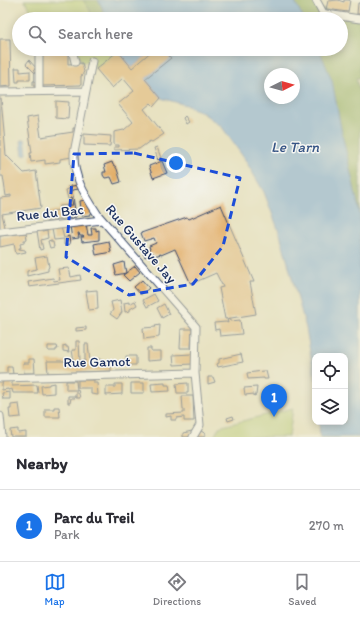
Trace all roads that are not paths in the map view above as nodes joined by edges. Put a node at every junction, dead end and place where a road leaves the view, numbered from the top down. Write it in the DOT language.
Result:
graph roads {
  1 [pos="316,0"];
  2 [pos="322,12"];
  3 [pos="348,17"];
  4 [pos="360,19"];
  5 [pos="39,56"];
  6 [pos="74,56"];
  7 [pos="92,61"];
  8 [pos="75,62"];
  9 [pos="40,91"];
  10 [pos="86,91"];
  11 [pos="0,92"];
  12 [pos="102,220"];
  13 [pos="0,232"];
  14 [pos="195,373"];
  15 [pos="0,378"];
  16 [pos="0,416"];
  17 [pos="2,437"];
  18 [pos="193,437"];
  1 -- 2 [label="street"];
  3 -- 4 [label="street"];
  5 -- 9 [label="street"];
  6 -- 8 [label="street"];
  7 -- 10 [label="street, Rue Gustave Jay"];
  9 -- 10 [label="street"];
  9 -- 11 [label="street"];
  10 -- 12 [label="street, Rue Gustave Jay"];
  12 -- 13 [label="street, Rue du Bac"];
  12 -- 14 [label="street, Rue Gustave Jay"];
  14 -- 15 [label="street, Rue Gamot"];
  14 -- 18 [label="street, Rue Gustave Jay"];
  16 -- 17 [label="street"];
}
